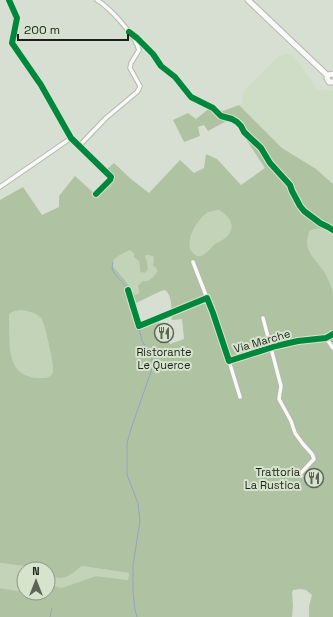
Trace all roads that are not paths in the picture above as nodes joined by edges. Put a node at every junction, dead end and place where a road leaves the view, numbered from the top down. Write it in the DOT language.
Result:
graph roads {
  1 [pos="9,0"];
  2 [pos="97,0"];
  3 [pos="248,0"];
  4 [pos="129,32"];
  5 [pos="330,75"];
  6 [pos="333,82"];
  7 [pos="71,138"];
  8 [pos="79,146"];
  9 [pos="0,187"];
  10 [pos="96,194"];
  11 [pos="333,230"];
  12 [pos="193,262"];
  13 [pos="128,290"];
  14 [pos="207,298"];
  15 [pos="263,318"];
  16 [pos="333,334"];
  17 [pos="326,338"];
  18 [pos="271,348"];
  19 [pos="333,348"];
  20 [pos="229,361"];
  21 [pos="240,397"];
  22 [pos="301,476"];
  1 -- 7 [label="street"];
  2 -- 4 [label="street"];
  3 -- 5 [label="main road"];
  4 -- 8 [label="street"];
  4 -- 11 [label="street"];
  5 -- 6 [label="main road"];
  7 -- 8 [label="street"];
  7 -- 9 [label="street"];
  8 -- 10 [label="street"];
  12 -- 14 [label="street, Via Marche"];
  13 -- 14 [label="street"];
  14 -- 20 [label="street, Via Marche"];
  15 -- 18 [label="street, Via Marche"];
  16 -- 17 [label="street, Via Marche"];
  17 -- 18 [label="street, Via Marche"];
  17 -- 19 [label="street"];
  18 -- 20 [label="street, Via Marche"];
  18 -- 22 [label="street, Via Marche"];
  20 -- 21 [label="street, Via Marche"];
}
